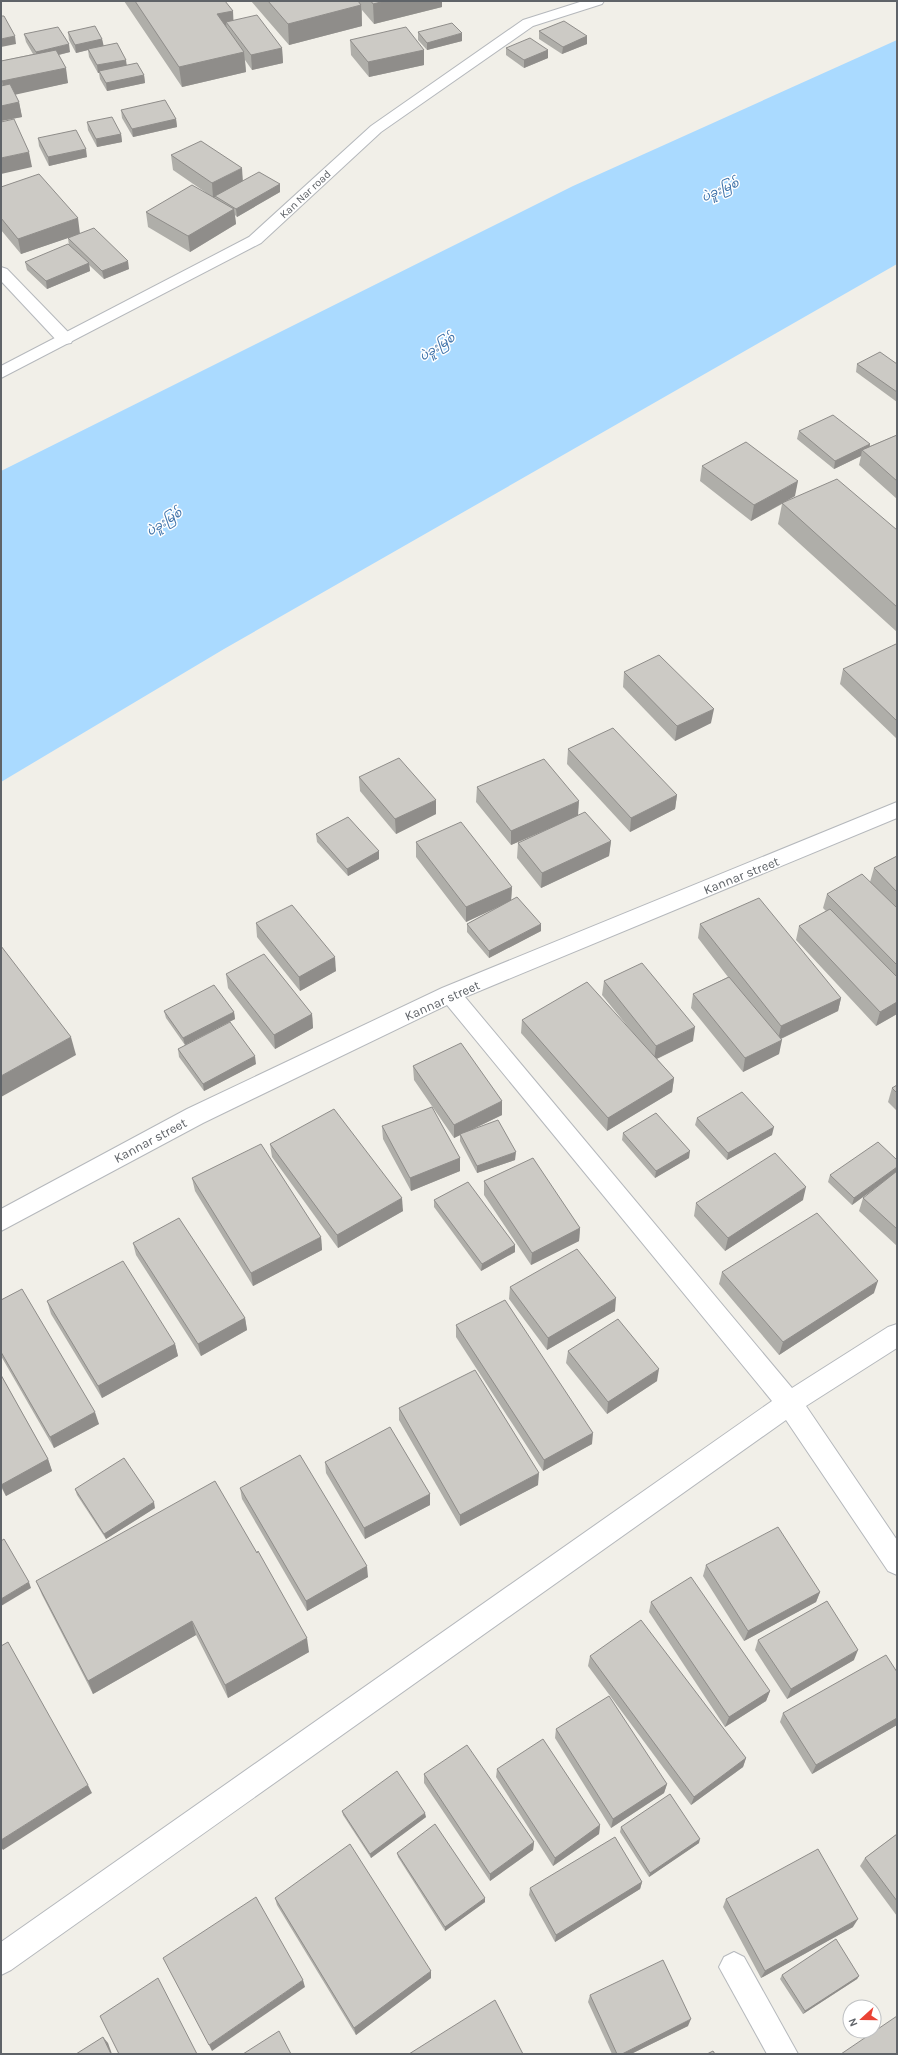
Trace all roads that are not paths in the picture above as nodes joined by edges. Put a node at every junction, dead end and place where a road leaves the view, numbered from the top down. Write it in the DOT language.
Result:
graph roads {
  1 [pos="597,1"];
  2 [pos="1,272"];
  3 [pos="65,339"];
  4 [pos="1,373"];
  5 [pos="897,810"];
  6 [pos="450,994"];
  7 [pos="1,1221"];
  8 [pos="897,1335"];
  9 [pos="789,1403"];
  10 [pos="897,1562"];
  11 [pos="1,1960"];
  12 [pos="734,1967"];
  13 [pos="783,2054"];
  1 -- 3 [label="street, Kan Nar road"];
  2 -- 3 [label="street"];
  3 -- 4 [label="street, Kan Nar road"];
  5 -- 6 [label="street, Kannar street"];
  6 -- 7 [label="street, Kannar street"];
  6 -- 9 [label="street"];
  8 -- 9 [label="street"];
  9 -- 10 [label="street"];
  9 -- 11 [label="street"];
  12 -- 13 [label="street"];
}
